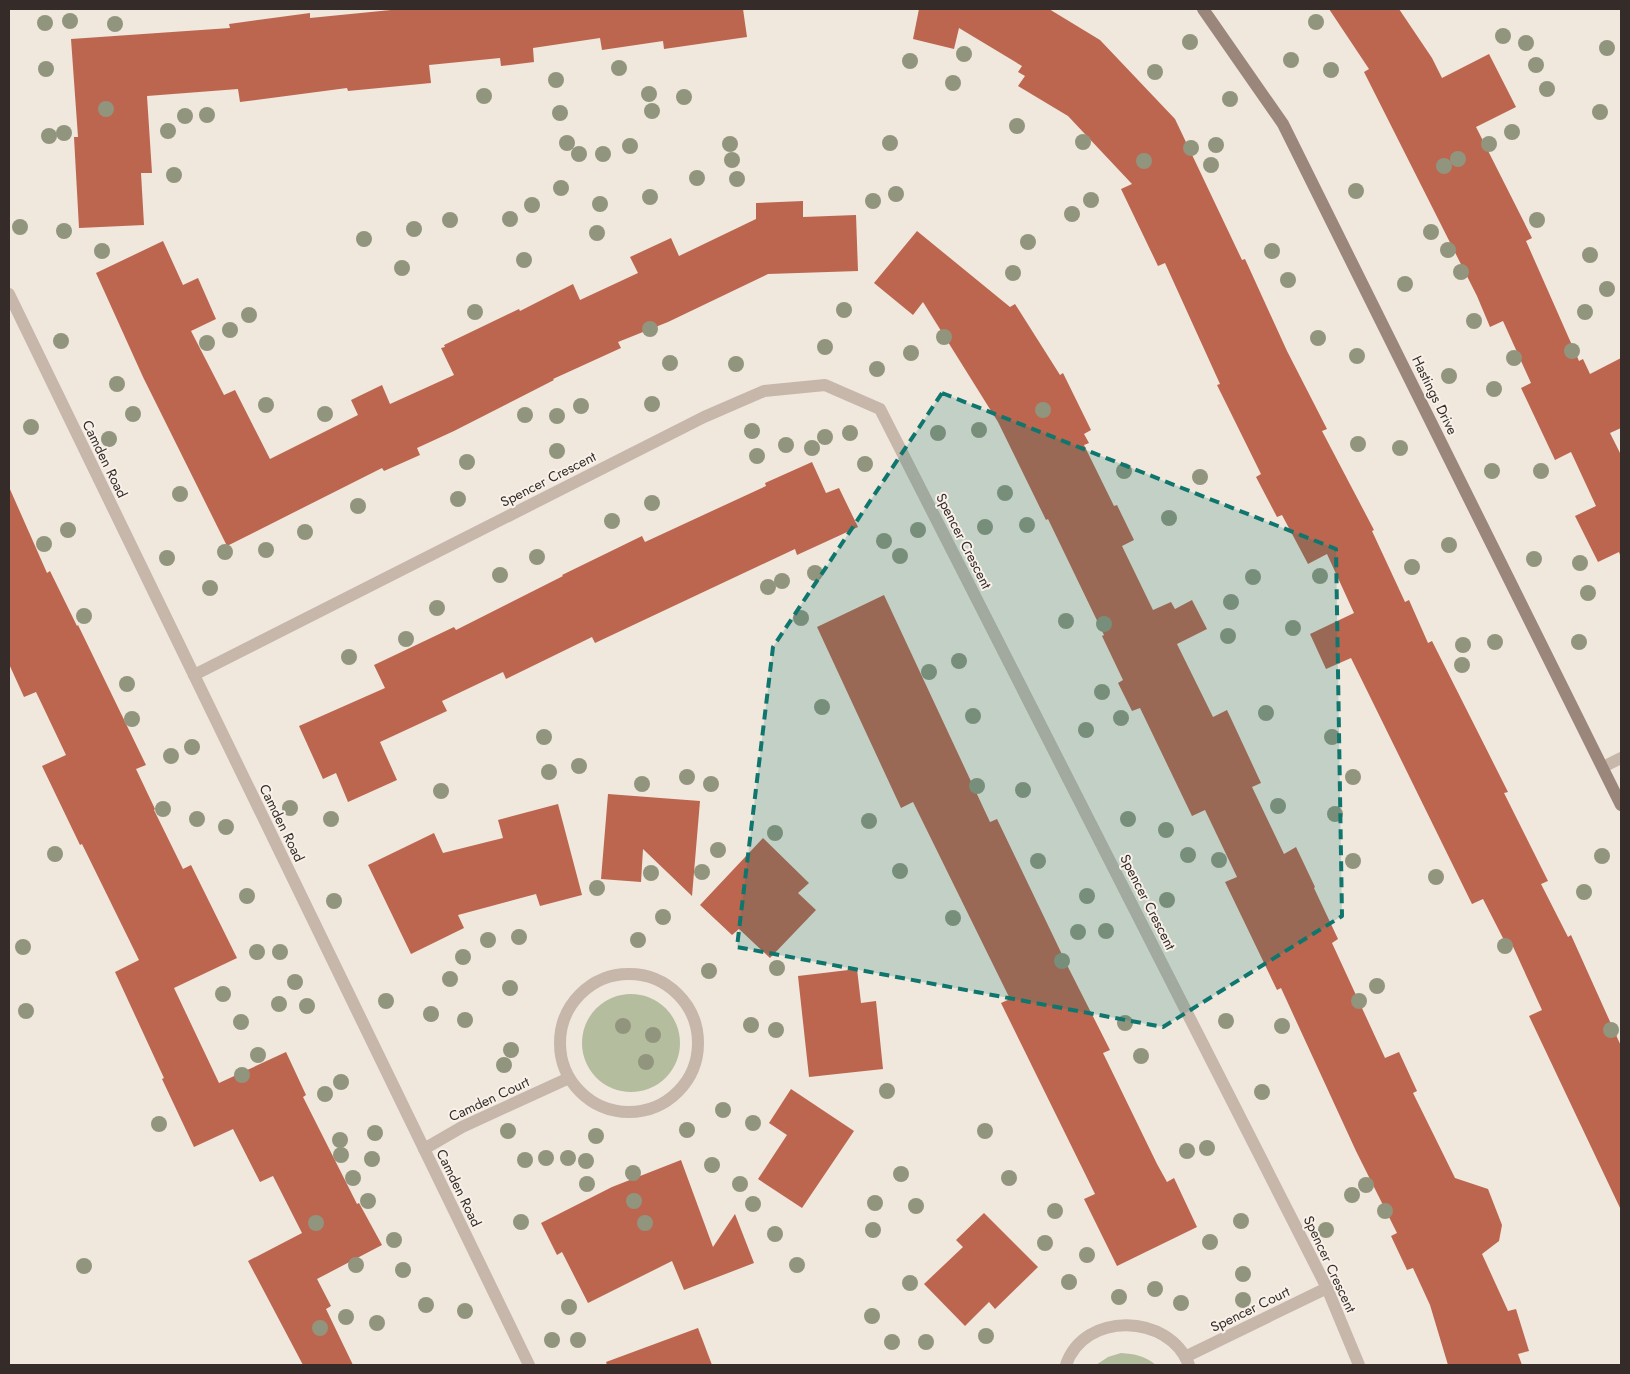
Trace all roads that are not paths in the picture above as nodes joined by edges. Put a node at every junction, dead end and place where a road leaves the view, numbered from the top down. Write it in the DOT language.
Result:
graph roads {
  1 [pos="1203,9"];
  2 [pos="9,294"];
  3 [pos="194,675"];
  4 [pos="1621,758"];
  5 [pos="1603,767"];
  6 [pos="1621,805"];
  7 [pos="569,1078"];
  8 [pos="424,1149"];
  9 [pos="1327,1288"];
  10 [pos="1187,1361"];
  11 [pos="529,1365"];
  12 [pos="1066,1365"];
  13 [pos="1359,1365"];
  1 -- 5 [label="street, Hastings Drive"];
  2 -- 3 [label="street, Camden Road"];
  3 -- 8 [label="street, Camden Road"];
  3 -- 9 [label="street, Spencer Crescent"];
  4 -- 5 [label="street"];
  5 -- 6 [label="street, Hastings Drive"];
  7 -- 7 [label="street"];
  7 -- 8 [label="street, Camden Court"];
  8 -- 11 [label="street, Camden Road"];
  9 -- 10 [label="street, Spencer Court"];
  9 -- 13 [label="street, Spencer Crescent"];
  10 -- 12 [label="street, Spencer Court"];
}
